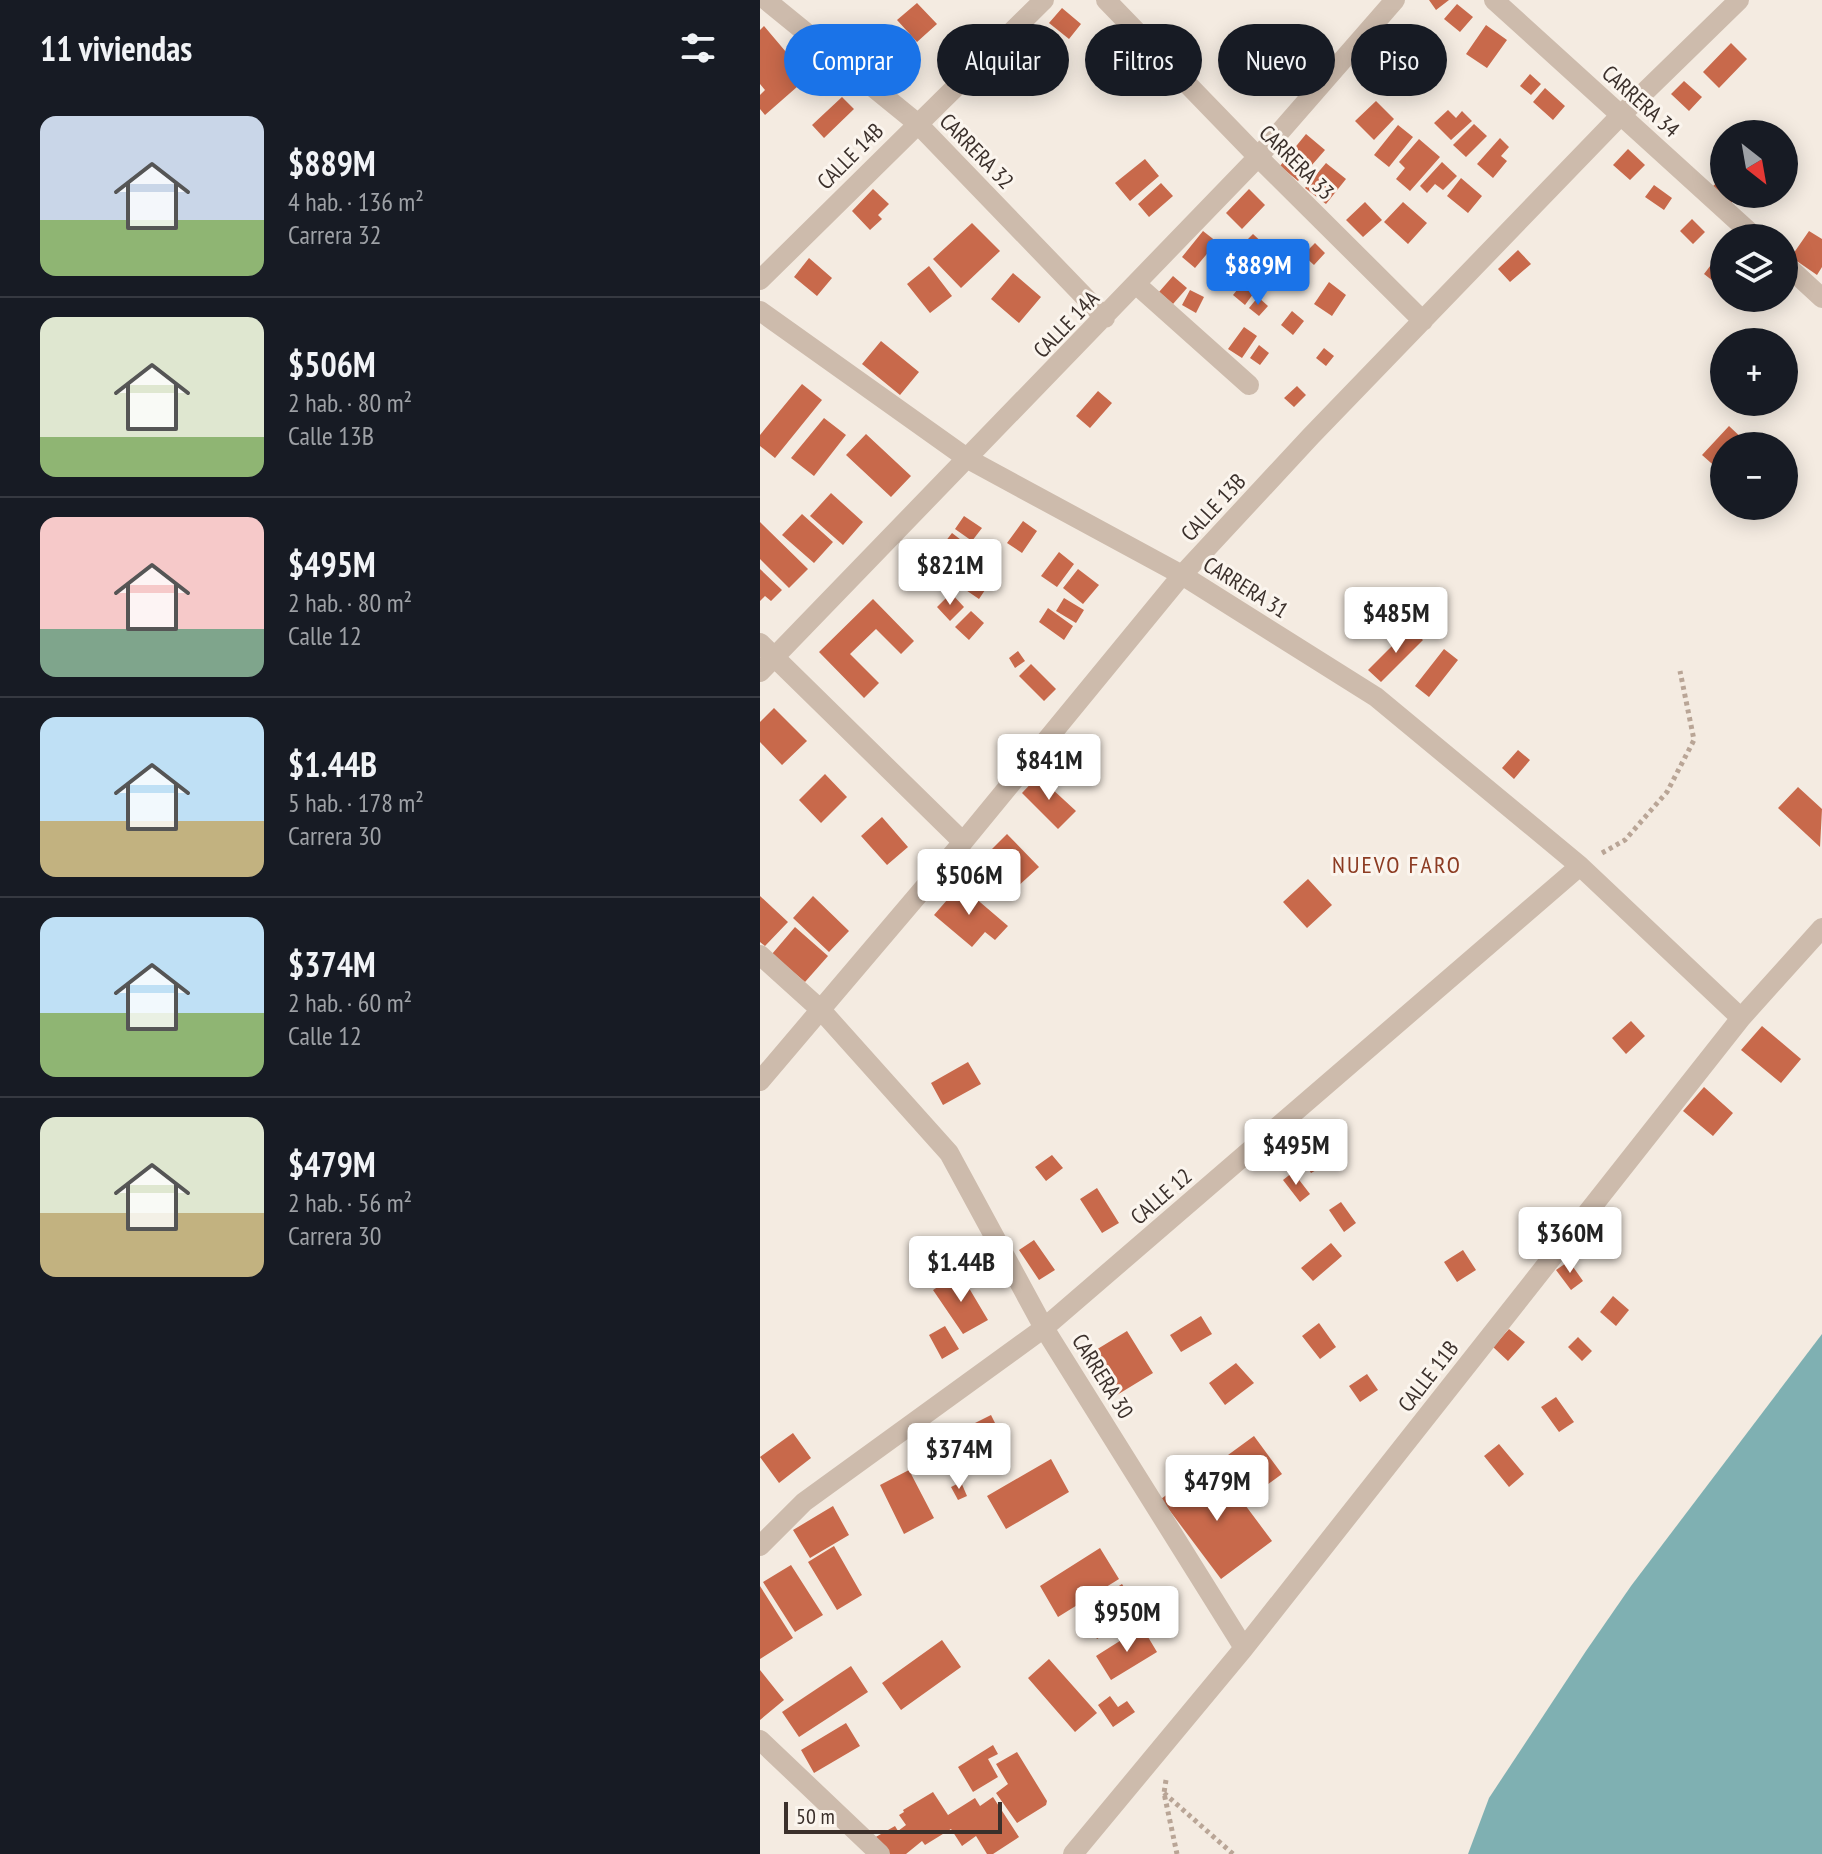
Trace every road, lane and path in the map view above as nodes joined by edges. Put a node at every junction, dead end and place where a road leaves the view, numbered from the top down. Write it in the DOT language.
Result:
graph roads {
  1 [pos="766,0"];
  2 [pos="1044,0"];
  3 [pos="1106,0"];
  4 [pos="1395,0"];
  5 [pos="1494,0"];
  6 [pos="1739,0"];
  7 [pos="1621,115"];
  8 [pos="917,123"];
  9 [pos="1258,157"];
  10 [pos="1741,224"];
  11 [pos="1798,276"];
  12 [pos="760,280"];
  13 [pos="1137,285"];
  14 [pos="1822,298"];
  15 [pos="760,311"];
  16 [pos="1105,318"];
  17 [pos="1423,321"];
  18 [pos="1249,385"];
  19 [pos="968,459"];
  20 [pos="1182,575"];
  21 [pos="765,658"];
  22 [pos="1680,671"];
  23 [pos="963,842"];
  24 [pos="1580,866"];
  25 [pos="1822,928"];
  26 [pos="760,955"];
  27 [pos="821,1010"];
  28 [pos="1741,1018"];
  29 [pos="760,1081"];
  30 [pos="1044,1328"];
  31 [pos="760,1546"];
  32 [pos="1244,1648"];
  33 [pos="1176,1728"];
  34 [pos="760,1740"];
  35 [pos="1164,1793"];
  36 [pos="880,1854"];
  37 [pos="1073,1854"];
  38 [pos="1177,1854"];
  39 [pos="1233,1854"];
  1 -- 8 [label="street, CARRERA 32"];
  2 -- 8 [label="street, CALLE 14B"];
  3 -- 9 [label="street, CARRERA 33"];
  4 -- 9 [label="street, CALLE 14A"];
  5 -- 7 [label="street, CARRERA 34"];
  6 -- 7 [label="street, CALLE 13B"];
  7 -- 10 [label="street, CARRERA 34"];
  7 -- 17 [label="street, CALLE 13B"];
  8 -- 12 [label="street, CALLE 14B"];
  8 -- 16 [label="street, CARRERA 32"];
  9 -- 13 [label="street, CALLE 14A"];
  9 -- 17 [label="street, CARRERA 33"];
  11 -- 14 [label="street"];
  13 -- 16 [label="street, CALLE 14A"];
  13 -- 18 [label="street"];
  15 -- 19 [label="street, CARRERA 31"];
  16 -- 19 [label="street, CALLE 14A"];
  17 -- 20 [label="street, CALLE 13B"];
  19 -- 20 [label="street, CARRERA 31"];
  19 -- 21 [label="street, CALLE 14A"];
  20 -- 23 [label="street, CALLE 13B"];
  20 -- 24 [label="street, CARRERA 31"];
  21 -- 23 [label="street"];
  22 -- 24 [label="path"];
  23 -- 27 [label="street, CALLE 13B"];
  24 -- 28 [label="street, CARRERA 31"];
  24 -- 30 [label="street, CALLE 12"];
  25 -- 28 [label="street, CALLE 11B"];
  26 -- 27 [label="street, CARRERA 30"];
  27 -- 29 [label="street, CALLE 13B"];
  27 -- 30 [label="street, CARRERA 30"];
  28 -- 32 [label="street, CALLE 11B"];
  30 -- 31 [label="street, CALLE 12"];
  30 -- 32 [label="street, CARRERA 30"];
  32 -- 33 [label="street, CALLE 11B"];
  33 -- 35 [label="path"];
  33 -- 37 [label="street, CALLE 11B"];
  34 -- 36 [label="street"];
  35 -- 38 [label="path"];
  35 -- 39 [label="path"];
}
